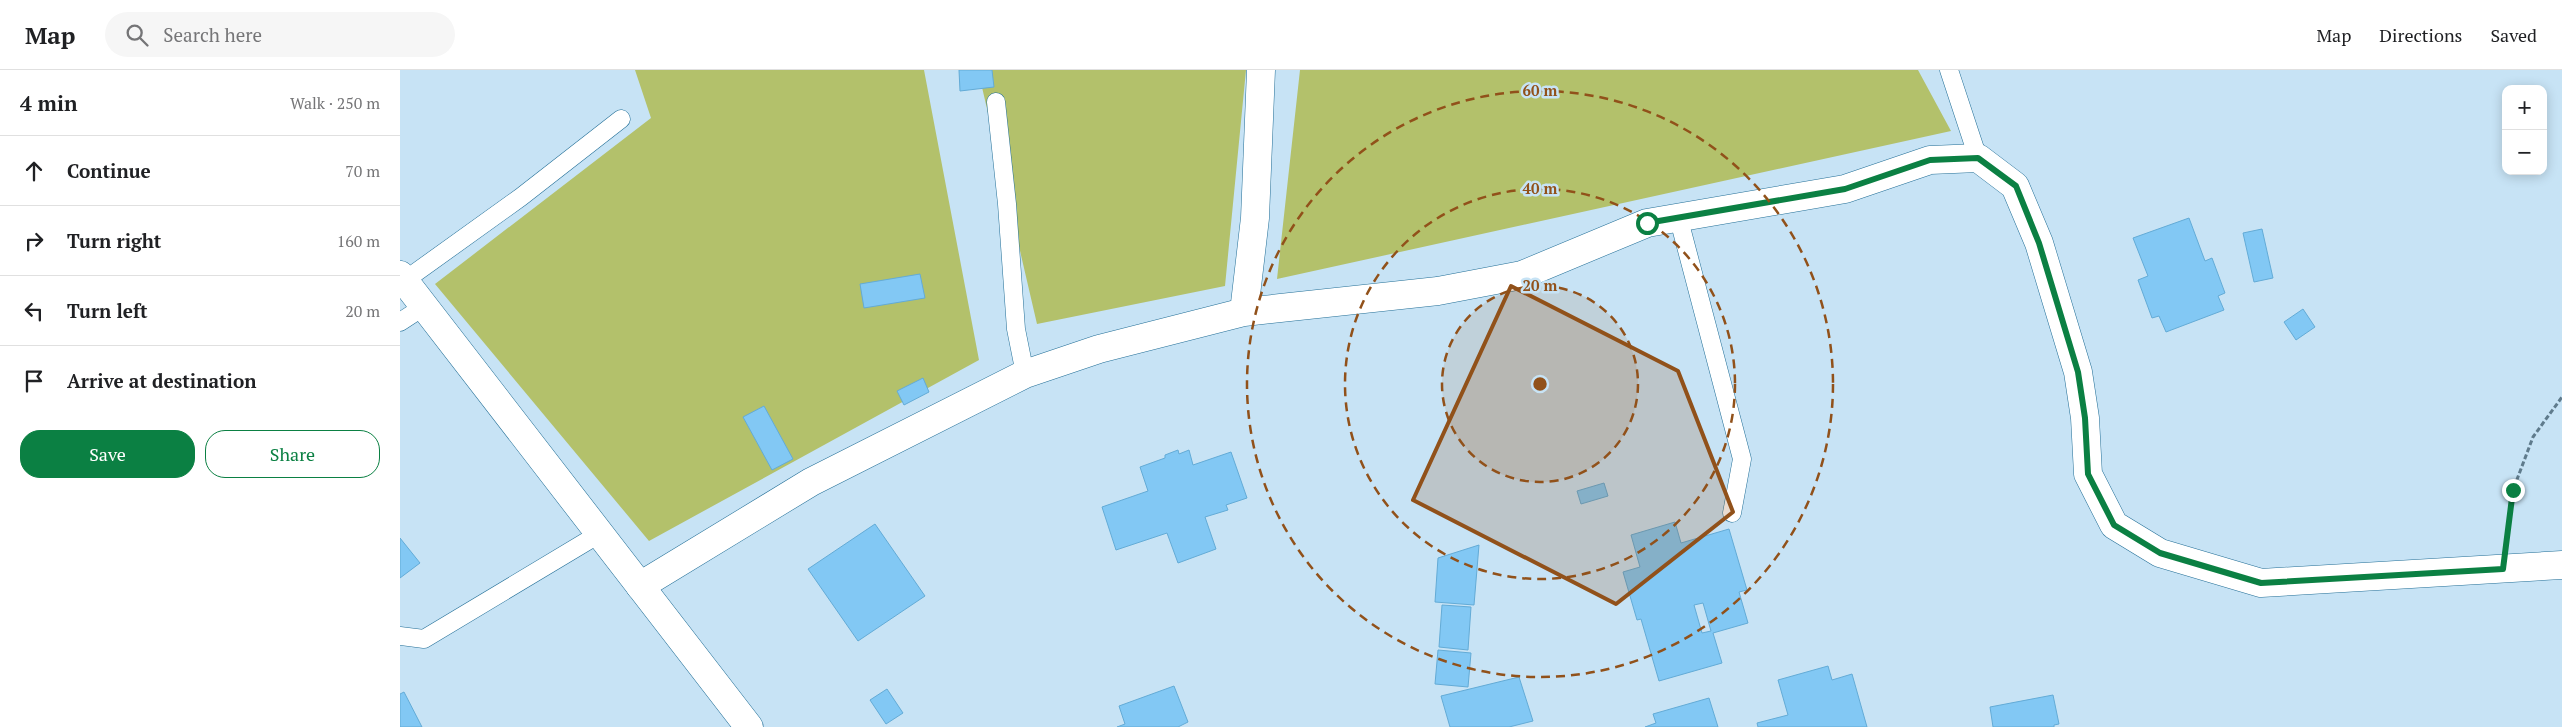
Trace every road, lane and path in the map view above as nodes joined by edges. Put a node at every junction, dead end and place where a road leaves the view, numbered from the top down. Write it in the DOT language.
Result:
graph roads {
  1 [pos="1261,70"];
  2 [pos="1949,70"];
  3 [pos="996,102"];
  4 [pos="621,119"];
  5 [pos="1978,158"];
  6 [pos="1678,216"];
  7 [pos="402,278"];
  8 [pos="423,307"];
  9 [pos="1244,312"];
  10 [pos="400,322"];
  11 [pos="1025,374"];
  12 [pos="2562,397"];
  13 [pos="1732,512"];
  14 [pos="599,534"];
  15 [pos="2562,565"];
  16 [pos="2503,569"];
  17 [pos="640,586"];
  18 [pos="400,636"];
  19 [pos="749,727"];
  1 -- 9 [label="main road"];
  2 -- 5 [label="lane"];
  3 -- 11 [label="lane"];
  4 -- 7 [label="lane"];
  5 -- 6 [label="main road"];
  5 -- 16 [label="main road"];
  6 -- 9 [label="main road"];
  6 -- 13 [label="lane"];
  7 -- 8 [label="main road"];
  8 -- 10 [label="lane"];
  8 -- 14 [label="main road"];
  9 -- 11 [label="main road"];
  11 -- 17 [label="main road"];
  12 -- 16 [label="path"];
  14 -- 17 [label="main road"];
  14 -- 18 [label="lane"];
  15 -- 16 [label="main road"];
  17 -- 19 [label="main road"];
}
